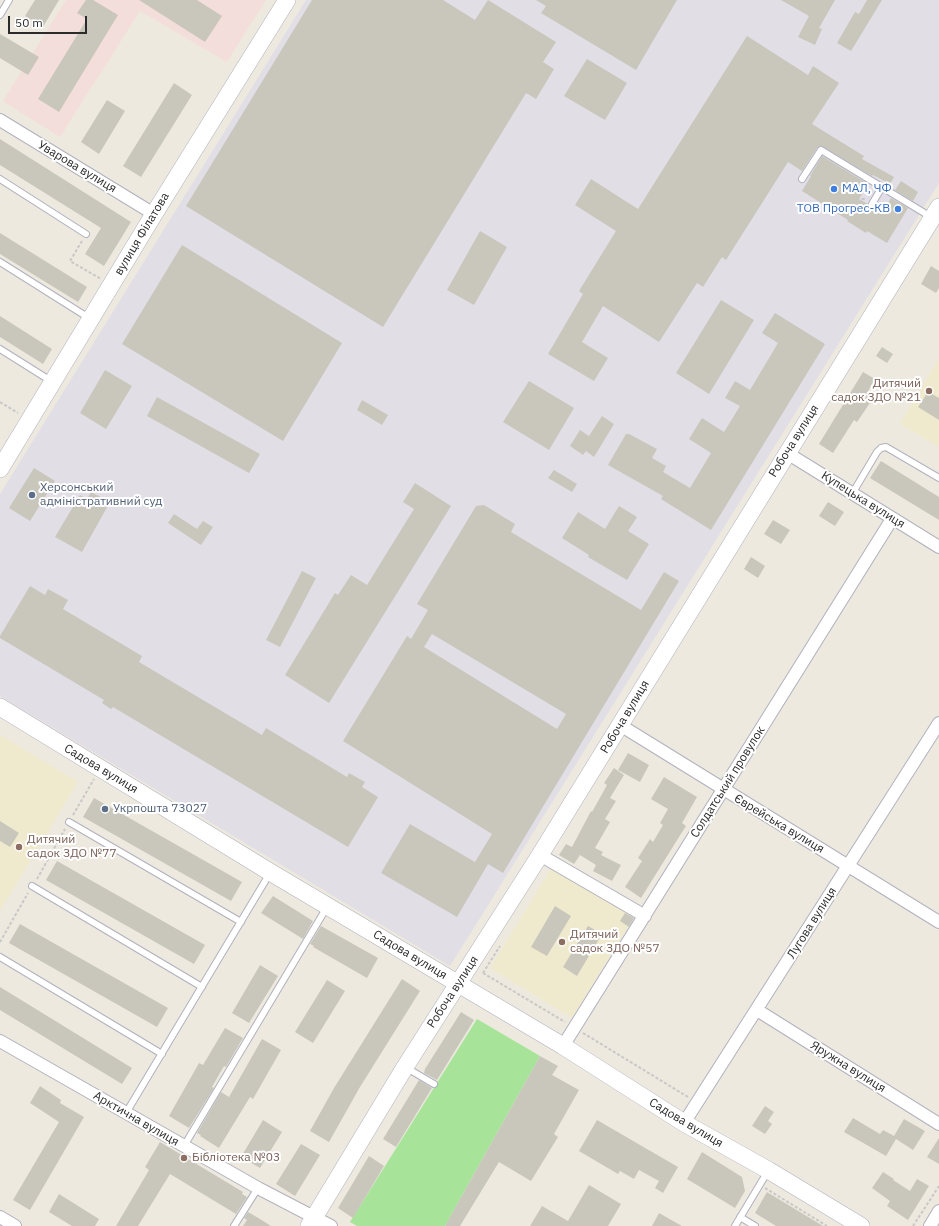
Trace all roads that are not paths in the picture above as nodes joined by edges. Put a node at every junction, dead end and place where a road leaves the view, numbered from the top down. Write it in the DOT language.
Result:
graph roads {
  1 [pos="9,0"];
  2 [pos="287,0"];
  3 [pos="0,15"];
  4 [pos="0,120"];
  5 [pos="0,179"];
  6 [pos="802,179"];
  7 [pos="882,187"];
  8 [pos="873,202"];
  9 [pos="936,212"];
  10 [pos="154,214"];
  11 [pos="86,234"];
  12 [pos="0,262"];
  13 [pos="90,319"];
  14 [pos="0,349"];
  15 [pos="52,382"];
  16 [pos="787,453"];
  17 [pos="0,469"];
  18 [pos="939,478"];
  19 [pos="852,494"];
  20 [pos="892,519"];
  21 [pos="939,547"];
  22 [pos="0,707"];
  23 [pos="939,724"];
  24 [pos="620,725"];
  25 [pos="723,790"];
  26 [pos="69,822"];
  27 [pos="540,855"];
  28 [pos="848,866"];
  29 [pos="270,872"];
  30 [pos="32,886"];
  31 [pos="328,906"];
  32 [pos="645,916"];
  33 [pos="241,922"];
  34 [pos="939,922"];
  35 [pos="0,957"];
  36 [pos="458,983"];
  37 [pos="202,987"];
  38 [pos="757,1010"];
  39 [pos="0,1041"];
  40 [pos="563,1046"];
  41 [pos="162,1054"];
  42 [pos="406,1067"];
  43 [pos="434,1084"];
  44 [pos="126,1113"];
  45 [pos="684,1123"];
  46 [pos="939,1124"];
  47 [pos="184,1146"];
  48 [pos="768,1170"];
  49 [pos="258,1188"];
  50 [pos="939,1211"];
  51 [pos="0,1217"];
  52 [pos="740,1217"];
  53 [pos="312,1221"];
  54 [pos="15,1226"];
  55 [pos="234,1226"];
  56 [pos="331,1226"];
  57 [pos="735,1226"];
  58 [pos="754,1226"];
  59 [pos="861,1226"];
  60 [pos="930,1226"];
  1 -- 3 [label="lane"];
  2 -- 10 [label="street, вулиця Філатова"];
  4 -- 10 [label="street, Уварова вулиця"];
  5 -- 11 [label="lane"];
  6 -- 7 [label="lane"];
  7 -- 8 [label="lane"];
  7 -- 9 [label="lane"];
  9 -- 16 [label="street, Робоча вулиця"];
  10 -- 13 [label="street, вулиця Філатова"];
  12 -- 13 [label="lane"];
  13 -- 15 [label="street, вулиця Філатова"];
  14 -- 15 [label="lane"];
  15 -- 17 [label="street, вулиця Філатова"];
  16 -- 19 [label="street, Купецька вулиця"];
  16 -- 24 [label="street, Робоча вулиця"];
  18 -- 19 [label="lane"];
  19 -- 20 [label="street, Купецька вулиця"];
  20 -- 21 [label="street, Купецька вулиця"];
  20 -- 25 [label="street, Солдатський провулок"];
  22 -- 29 [label="street, Садова вулиця"];
  23 -- 28 [label="street, Лугова вулиця"];
  24 -- 25 [label="street, Єврейська вулиця"];
  24 -- 27 [label="street, Робоча вулиця"];
  25 -- 28 [label="street, Єврейська вулиця"];
  25 -- 32 [label="street, Солдатський провулок"];
  26 -- 33 [label="lane"];
  27 -- 32 [label="street"];
  27 -- 36 [label="street, Робоча вулиця"];
  28 -- 34 [label="street, Єврейська вулиця"];
  28 -- 38 [label="street, Лугова вулиця"];
  29 -- 31 [label="street, Садова вулиця"];
  29 -- 33 [label="lane"];
  30 -- 37 [label="lane"];
  31 -- 36 [label="street, Садова вулиця"];
  31 -- 47 [label="lane"];
  32 -- 40 [label="street, Солдатський провулок"];
  33 -- 37 [label="lane"];
  35 -- 41 [label="lane"];
  36 -- 40 [label="street, Садова вулиця"];
  36 -- 42 [label="street, Робоча вулиця"];
  37 -- 41 [label="lane"];
  38 -- 45 [label="street, Лугова вулиця"];
  38 -- 46 [label="street, Яружна вулиця"];
  39 -- 44 [label="street, Арктична вулиця"];
  40 -- 45 [label="street, Садова вулиця"];
  41 -- 44 [label="lane"];
  42 -- 43 [label="lane"];
  42 -- 53 [label="street, Робоча вулиця"];
  44 -- 47 [label="street, Арктична вулиця"];
  45 -- 48 [label="street, Садова вулиця"];
  47 -- 49 [label="street, Арктична вулиця"];
  48 -- 52 [label="lane"];
  48 -- 59 [label="street, Садова вулиця"];
  49 -- 53 [label="street, Арктична вулиця"];
  49 -- 55 [label="lane"];
  50 -- 60 [label="street"];
  51 -- 54 [label="street"];
  52 -- 57 [label="lane"];
  52 -- 58 [label="lane"];
  53 -- 56 [label="street, Арктична вулиця"];
}
